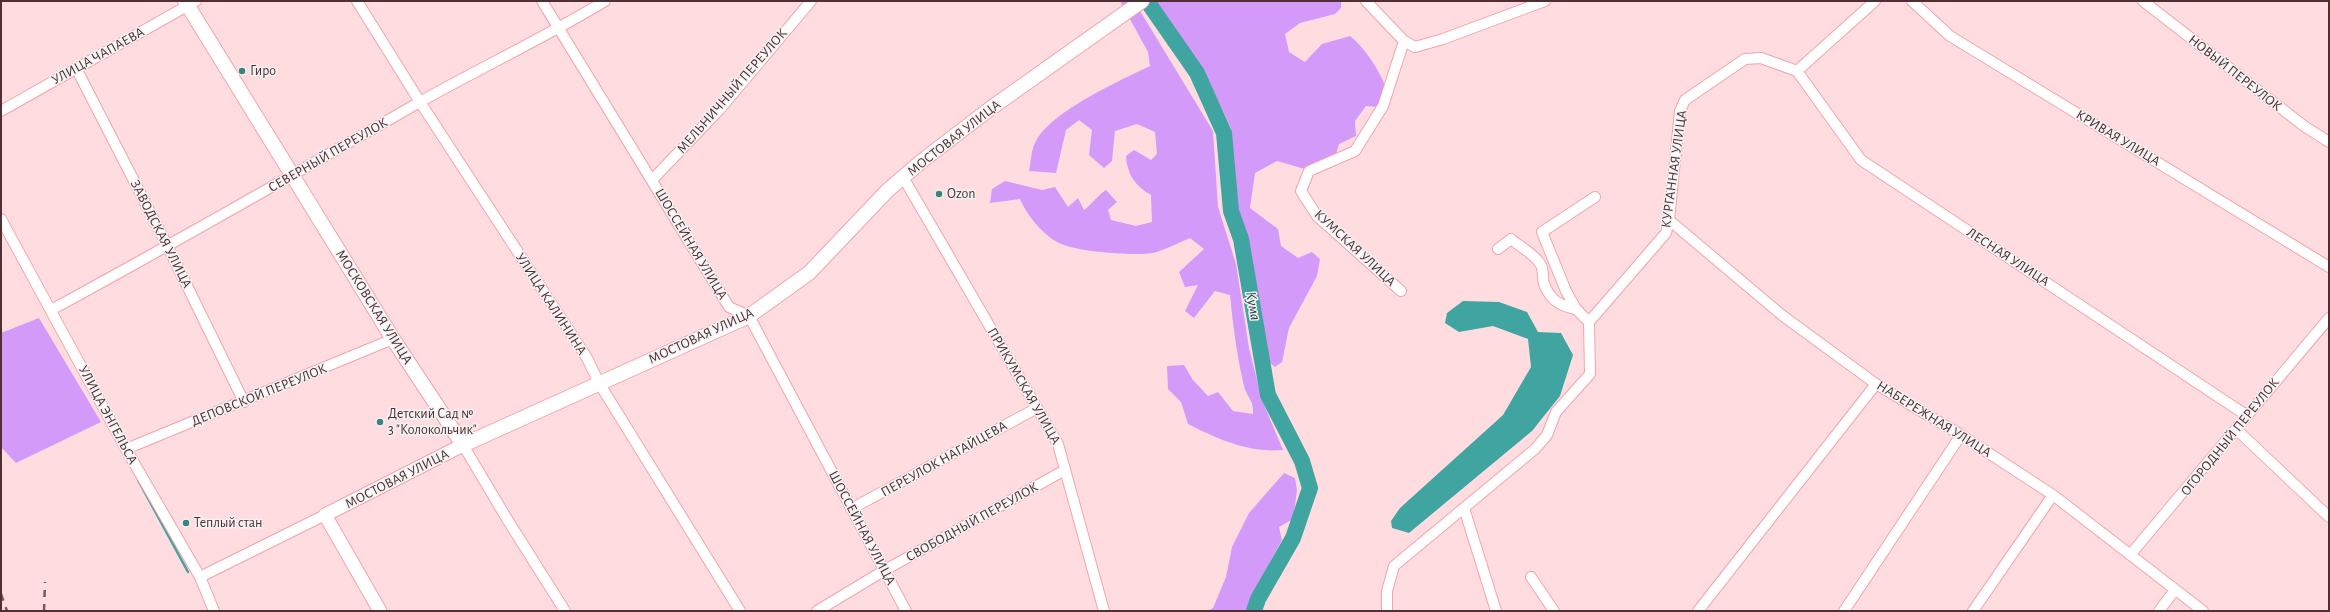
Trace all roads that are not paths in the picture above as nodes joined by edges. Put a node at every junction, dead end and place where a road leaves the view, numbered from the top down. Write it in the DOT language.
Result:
graph roads {
  1 [pos="357,1"];
  2 [pos="542,1"];
  3 [pos="605,1"];
  4 [pos="811,1"];
  5 [pos="1142,1"];
  6 [pos="1366,1"];
  7 [pos="1544,1"];
  8 [pos="1875,1"];
  9 [pos="1912,1"];
  10 [pos="2143,1"];
  11 [pos="189,3"];
  12 [pos="560,28"];
  13 [pos="1404,41"];
  14 [pos="76,68"];
  15 [pos="1797,71"];
  16 [pos="420,102"];
  17 [pos="1,111"];
  18 [pos="2329,142"];
  19 [pos="292,176"];
  20 [pos="903,177"];
  21 [pos="652,180"];
  22 [pos="1595,197"];
  23 [pos="1,219"];
  24 [pos="1669,220"];
  25 [pos="168,247"];
  26 [pos="1498,249"];
  27 [pos="2329,267"];
  28 [pos="1401,291"];
  29 [pos="1576,309"];
  30 [pos="52,310"];
  31 [pos="749,316"];
  32 [pos="2329,318"];
  33 [pos="1589,322"];
  34 [pos="393,339"];
  35 [pos="599,383"];
  36 [pos="1876,384"];
  37 [pos="244,402"];
  38 [pos="1037,408"];
  39 [pos="2246,415"];
  40 [pos="2237,430"];
  41 [pos="1962,435"];
  42 [pos="464,445"];
  43 [pos="126,449"];
  44 [pos="1065,470"];
  45 [pos="2053,495"];
  46 [pos="1464,508"];
  47 [pos="851,509"];
  48 [pos="325,515"];
  49 [pos="2329,518"];
  50 [pos="2130,556"];
  51 [pos="886,570"];
  52 [pos="200,577"];
  53 [pos="1531,577"];
  54 [pos="2174,590"];
  55 [pos="214,611"];
  56 [pos="380,611"];
  57 [pos="565,611"];
  58 [pos="740,611"];
  59 [pos="817,611"];
  60 [pos="906,611"];
  61 [pos="1104,611"];
  62 [pos="1387,611"];
  63 [pos="1496,611"];
  64 [pos="1554,611"];
  65 [pos="1698,611"];
  66 [pos="1844,611"];
  67 [pos="1973,611"];
  68 [pos="2159,611"];
  69 [pos="2203,611"];
  1 -- 16 [label="street, УЛИЦА КАЛИНИНА"];
  2 -- 12 [label="street, ШОССЕЙНАЯ УЛИЦА"];
  3 -- 12 [label="street, СЕВЕРНЫЙ ПЕРЕУЛОК"];
  4 -- 21 [label="street, МЕЛЬНИЧНЫЙ ПЕРЕУЛОК"];
  5 -- 20 [label="main road, МОСТОВАЯ УЛИЦА"];
  6 -- 13 [label="street"];
  7 -- 13 [label="street"];
  8 -- 15 [label="street"];
  9 -- 27 [label="street, КРИВАЯ УЛИЦА"];
  10 -- 18 [label="street, НОВЫЙ ПЕРЕУЛОК"];
  11 -- 14 [label="street, УЛИЦА ЧАПАЕВА"];
  11 -- 19 [label="main road, МОСКОВСКАЯ УЛИЦА"];
  12 -- 16 [label="street, СЕВЕРНЫЙ ПЕРЕУЛОК"];
  12 -- 21 [label="street, ШОССЕЙНАЯ УЛИЦА"];
  13 -- 28 [label="street, КУМСКАЯ УЛИЦА"];
  14 -- 17 [label="street, УЛИЦА ЧАПАЕВА"];
  14 -- 25 [label="street, ЗАВОДСКАЯ УЛИЦА"];
  15 -- 24 [label="street, КУРГАННАЯ УЛИЦА"];
  15 -- 39 [label="street, ЛЕСНАЯ УЛИЦА"];
  16 -- 19 [label="street, СЕВЕРНЫЙ ПЕРЕУЛОК"];
  16 -- 35 [label="street, УЛИЦА КАЛИНИНА"];
  19 -- 25 [label="street, СЕВЕРНЫЙ ПЕРЕУЛОК"];
  19 -- 34 [label="main road, МОСКОВСКАЯ УЛИЦА"];
  20 -- 31 [label="main road, МОСТОВАЯ УЛИЦА"];
  20 -- 38 [label="street, ПРИКУМСКАЯ УЛИЦА"];
  21 -- 31 [label="street, ШОССЕЙНАЯ УЛИЦА"];
  22 -- 29 [label="street"];
  23 -- 30 [label="street, УЛИЦА ЭНГЕЛЬСА"];
  24 -- 33 [label="street, КУРГАННАЯ УЛИЦА"];
  24 -- 36 [label="street, НАБЕРЕЖНАЯ УЛИЦА"];
  25 -- 30 [label="street, СЕВЕРНЫЙ ПЕРЕУЛОК"];
  25 -- 37 [label="street, ЗАВОДСКАЯ УЛИЦА"];
  26 -- 29 [label="street"];
  29 -- 33 [label="street"];
  30 -- 43 [label="street, УЛИЦА ЭНГЕЛЬСА"];
  31 -- 35 [label="main road, МОСТОВАЯ УЛИЦА"];
  31 -- 47 [label="street, ШОССЕЙНАЯ УЛИЦА"];
  32 -- 39 [label="street, ОГОРОДНЫЙ ПЕРЕУЛОК"];
  33 -- 46 [label="street"];
  34 -- 37 [label="street, ДЕПОВСКОЙ ПЕРЕУЛОК"];
  34 -- 42 [label="main road, МОСКОВСКАЯ УЛИЦА"];
  35 -- 42 [label="main road, МОСТОВАЯ УЛИЦА"];
  35 -- 58 [label="street, УЛИЦА КАЛИНИНА"];
  36 -- 41 [label="street, НАБЕРЕЖНАЯ УЛИЦА"];
  36 -- 65 [label="street"];
  37 -- 43 [label="street, ДЕПОВСКОЙ ПЕРЕУЛОК"];
  38 -- 44 [label="street, ПРИКУМСКАЯ УЛИЦА"];
  38 -- 47 [label="street, ПЕРЕУЛОК НАГАЙЦЕВА"];
  39 -- 40 [label="street, ОГОРОДНЫЙ ПЕРЕУЛОК"];
  40 -- 49 [label="street"];
  40 -- 50 [label="street, ОГОРОДНЫЙ ПЕРЕУЛОК"];
  41 -- 45 [label="street, НАБЕРЕЖНАЯ УЛИЦА"];
  41 -- 66 [label="street"];
  42 -- 48 [label="street, МОСТОВАЯ УЛИЦА"];
  42 -- 57 [label="street, МОСКОВСКАЯ УЛИЦА"];
  43 -- 52 [label="street, УЛИЦА ЭНГЕЛЬСА"];
  44 -- 51 [label="street, СВОБОДНЫЙ ПЕРЕУЛОК"];
  44 -- 61 [label="street, ПРИКУМСКАЯ УЛИЦА"];
  45 -- 50 [label="street, НАБЕРЕЖНАЯ УЛИЦА"];
  45 -- 67 [label="street"];
  46 -- 62 [label="street"];
  46 -- 63 [label="street"];
  47 -- 51 [label="street, ШОССЕЙНАЯ УЛИЦА"];
  48 -- 52 [label="street, МОСТОВАЯ УЛИЦА"];
  48 -- 56 [label="street"];
  50 -- 54 [label="street, НАБЕРЕЖНАЯ УЛИЦА"];
  51 -- 59 [label="street, СВОБОДНЫЙ ПЕРЕУЛОК"];
  51 -- 60 [label="street, ШОССЕЙНАЯ УЛИЦА"];
  52 -- 55 [label="street, УЛИЦА ЭНГЕЛЬСА"];
  53 -- 64 [label="street"];
  54 -- 68 [label="street"];
  54 -- 69 [label="street, НАБЕРЕЖНАЯ УЛИЦА"];
}
